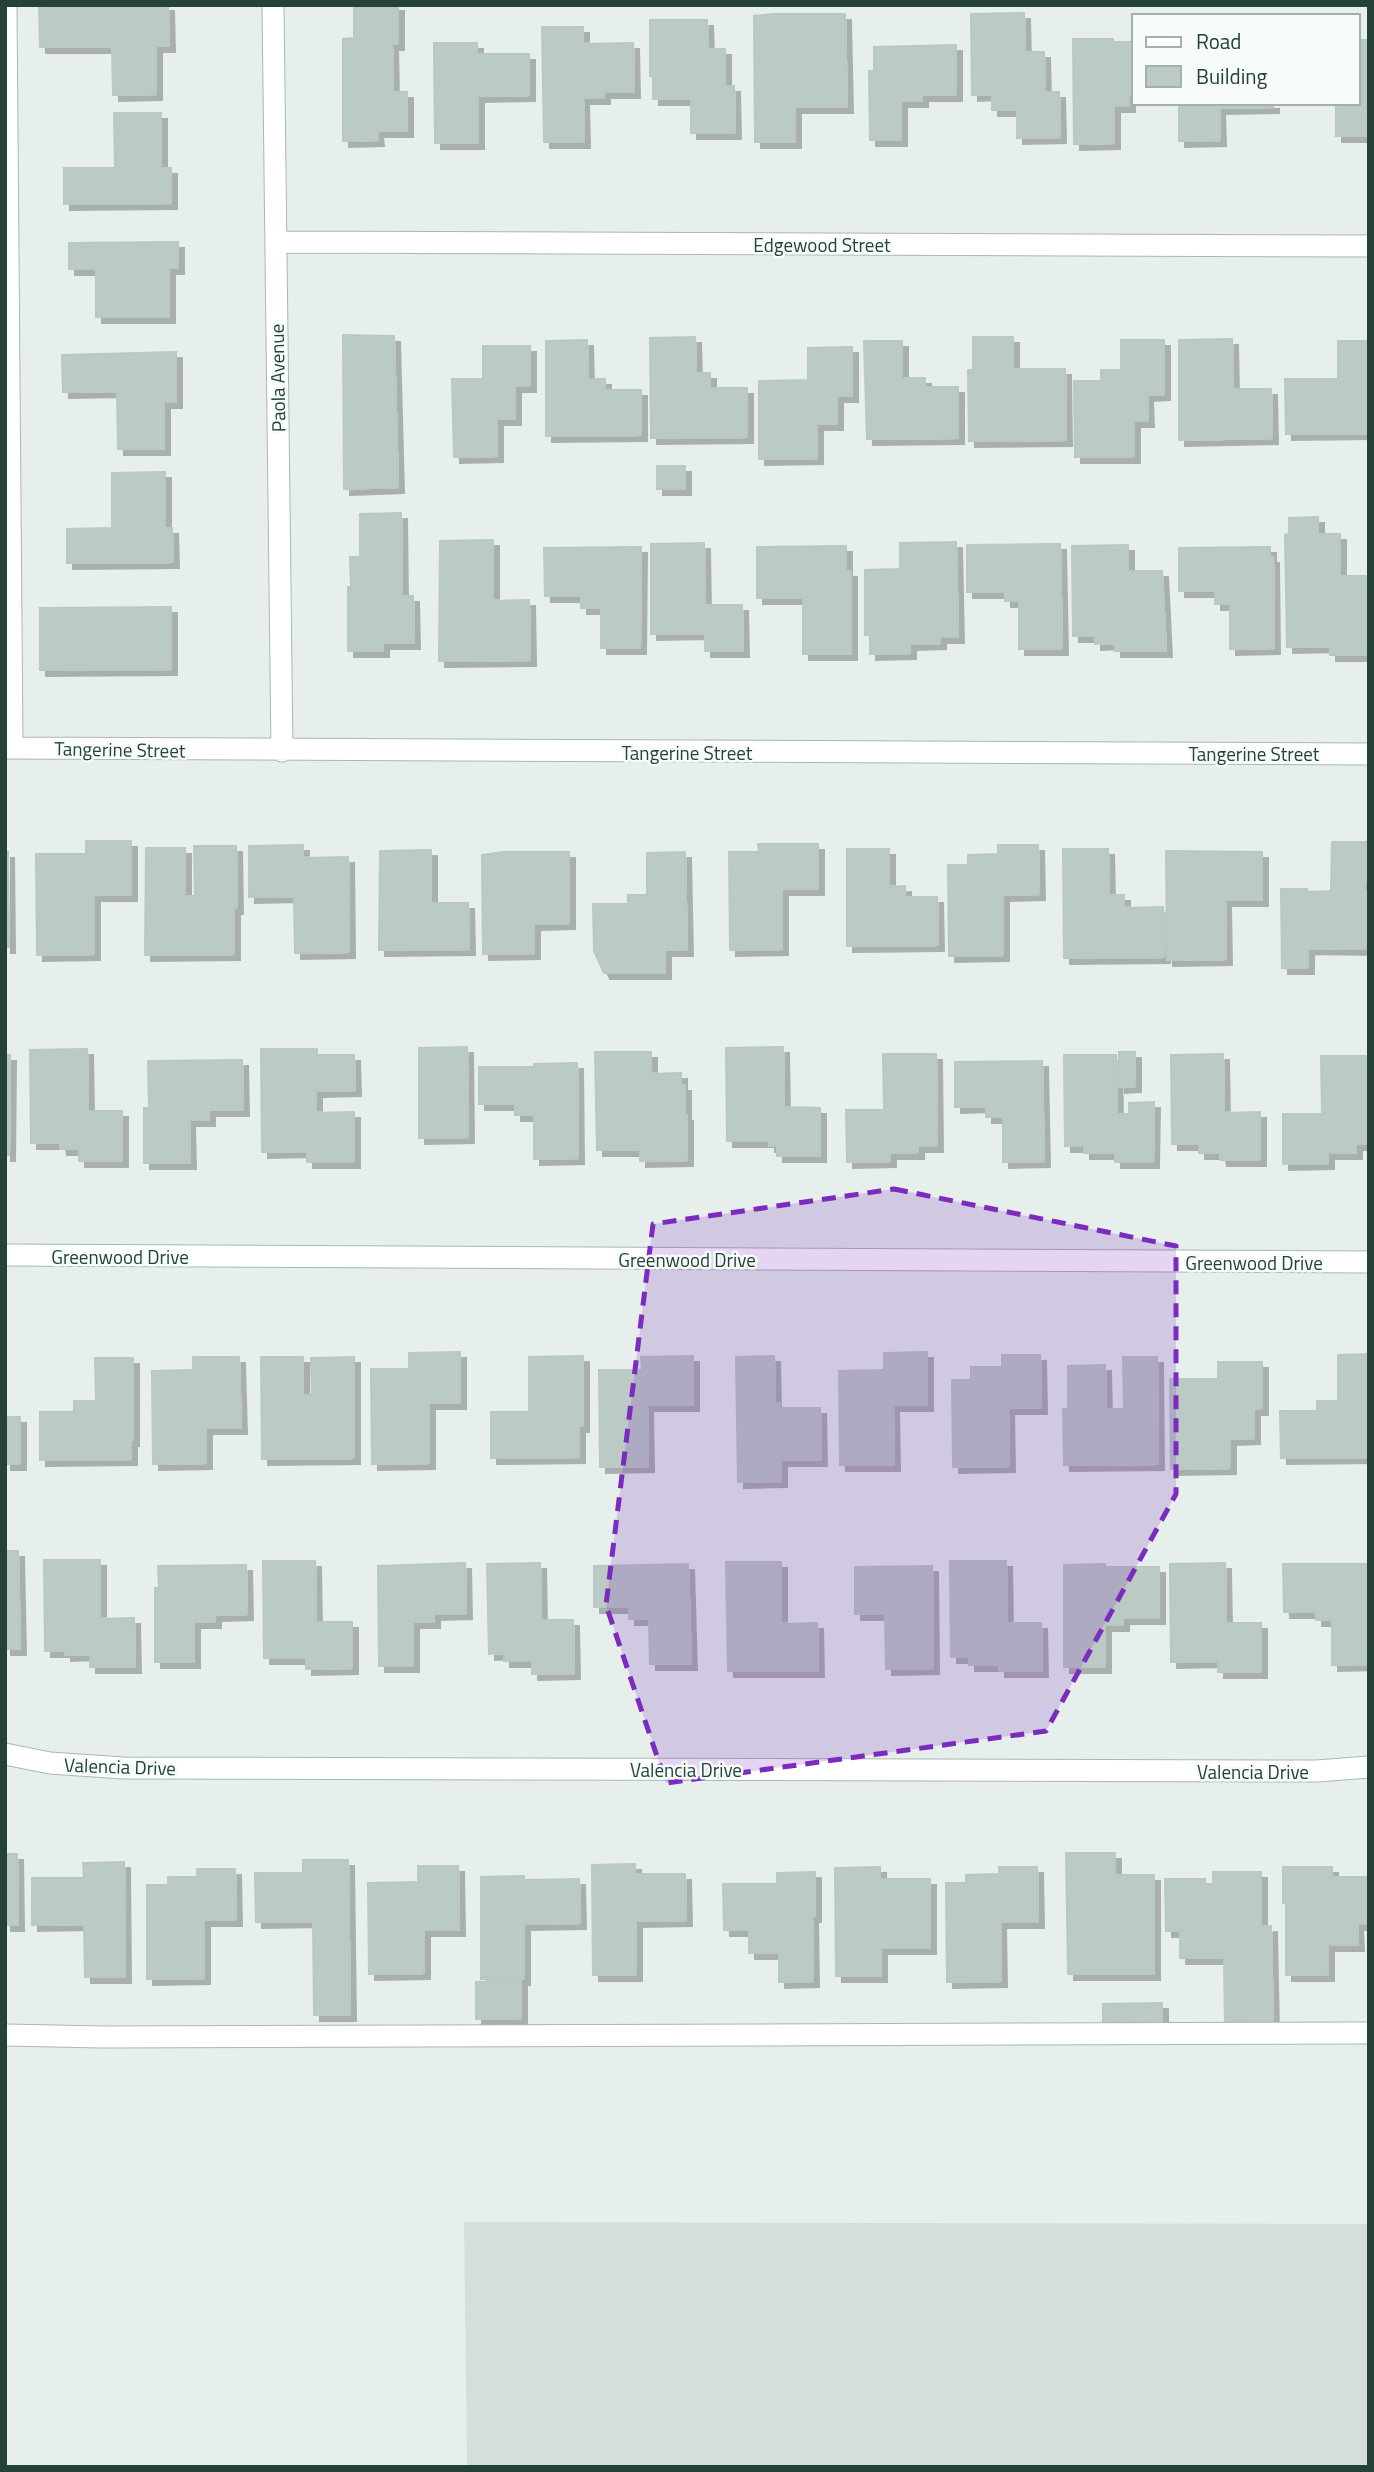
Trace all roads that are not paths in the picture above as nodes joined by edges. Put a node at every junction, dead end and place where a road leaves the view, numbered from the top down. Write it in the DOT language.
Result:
graph roads {
  1 [pos="6,5"];
  2 [pos="273,5"];
  3 [pos="276,242"];
  4 [pos="1369,246"];
  5 [pos="9,748"];
  6 [pos="282,751"];
  7 [pos="1369,754"];
  8 [pos="5,1255"];
  9 [pos="1369,1262"];
  10 [pos="5,1754"];
  11 [pos="1369,1767"];
  12 [pos="1369,2033"];
  13 [pos="5,2035"];
  1 -- 5 [label="street"];
  2 -- 3 [label="street, Paola Avenue"];
  3 -- 4 [label="street, Edgewood Street"];
  3 -- 6 [label="street, Paola Avenue"];
  5 -- 6 [label="street, Tangerine Street"];
  6 -- 7 [label="street, Tangerine Street"];
  8 -- 9 [label="street, Greenwood Drive"];
  10 -- 11 [label="street, Valencia Drive"];
  12 -- 13 [label="street"];
}
